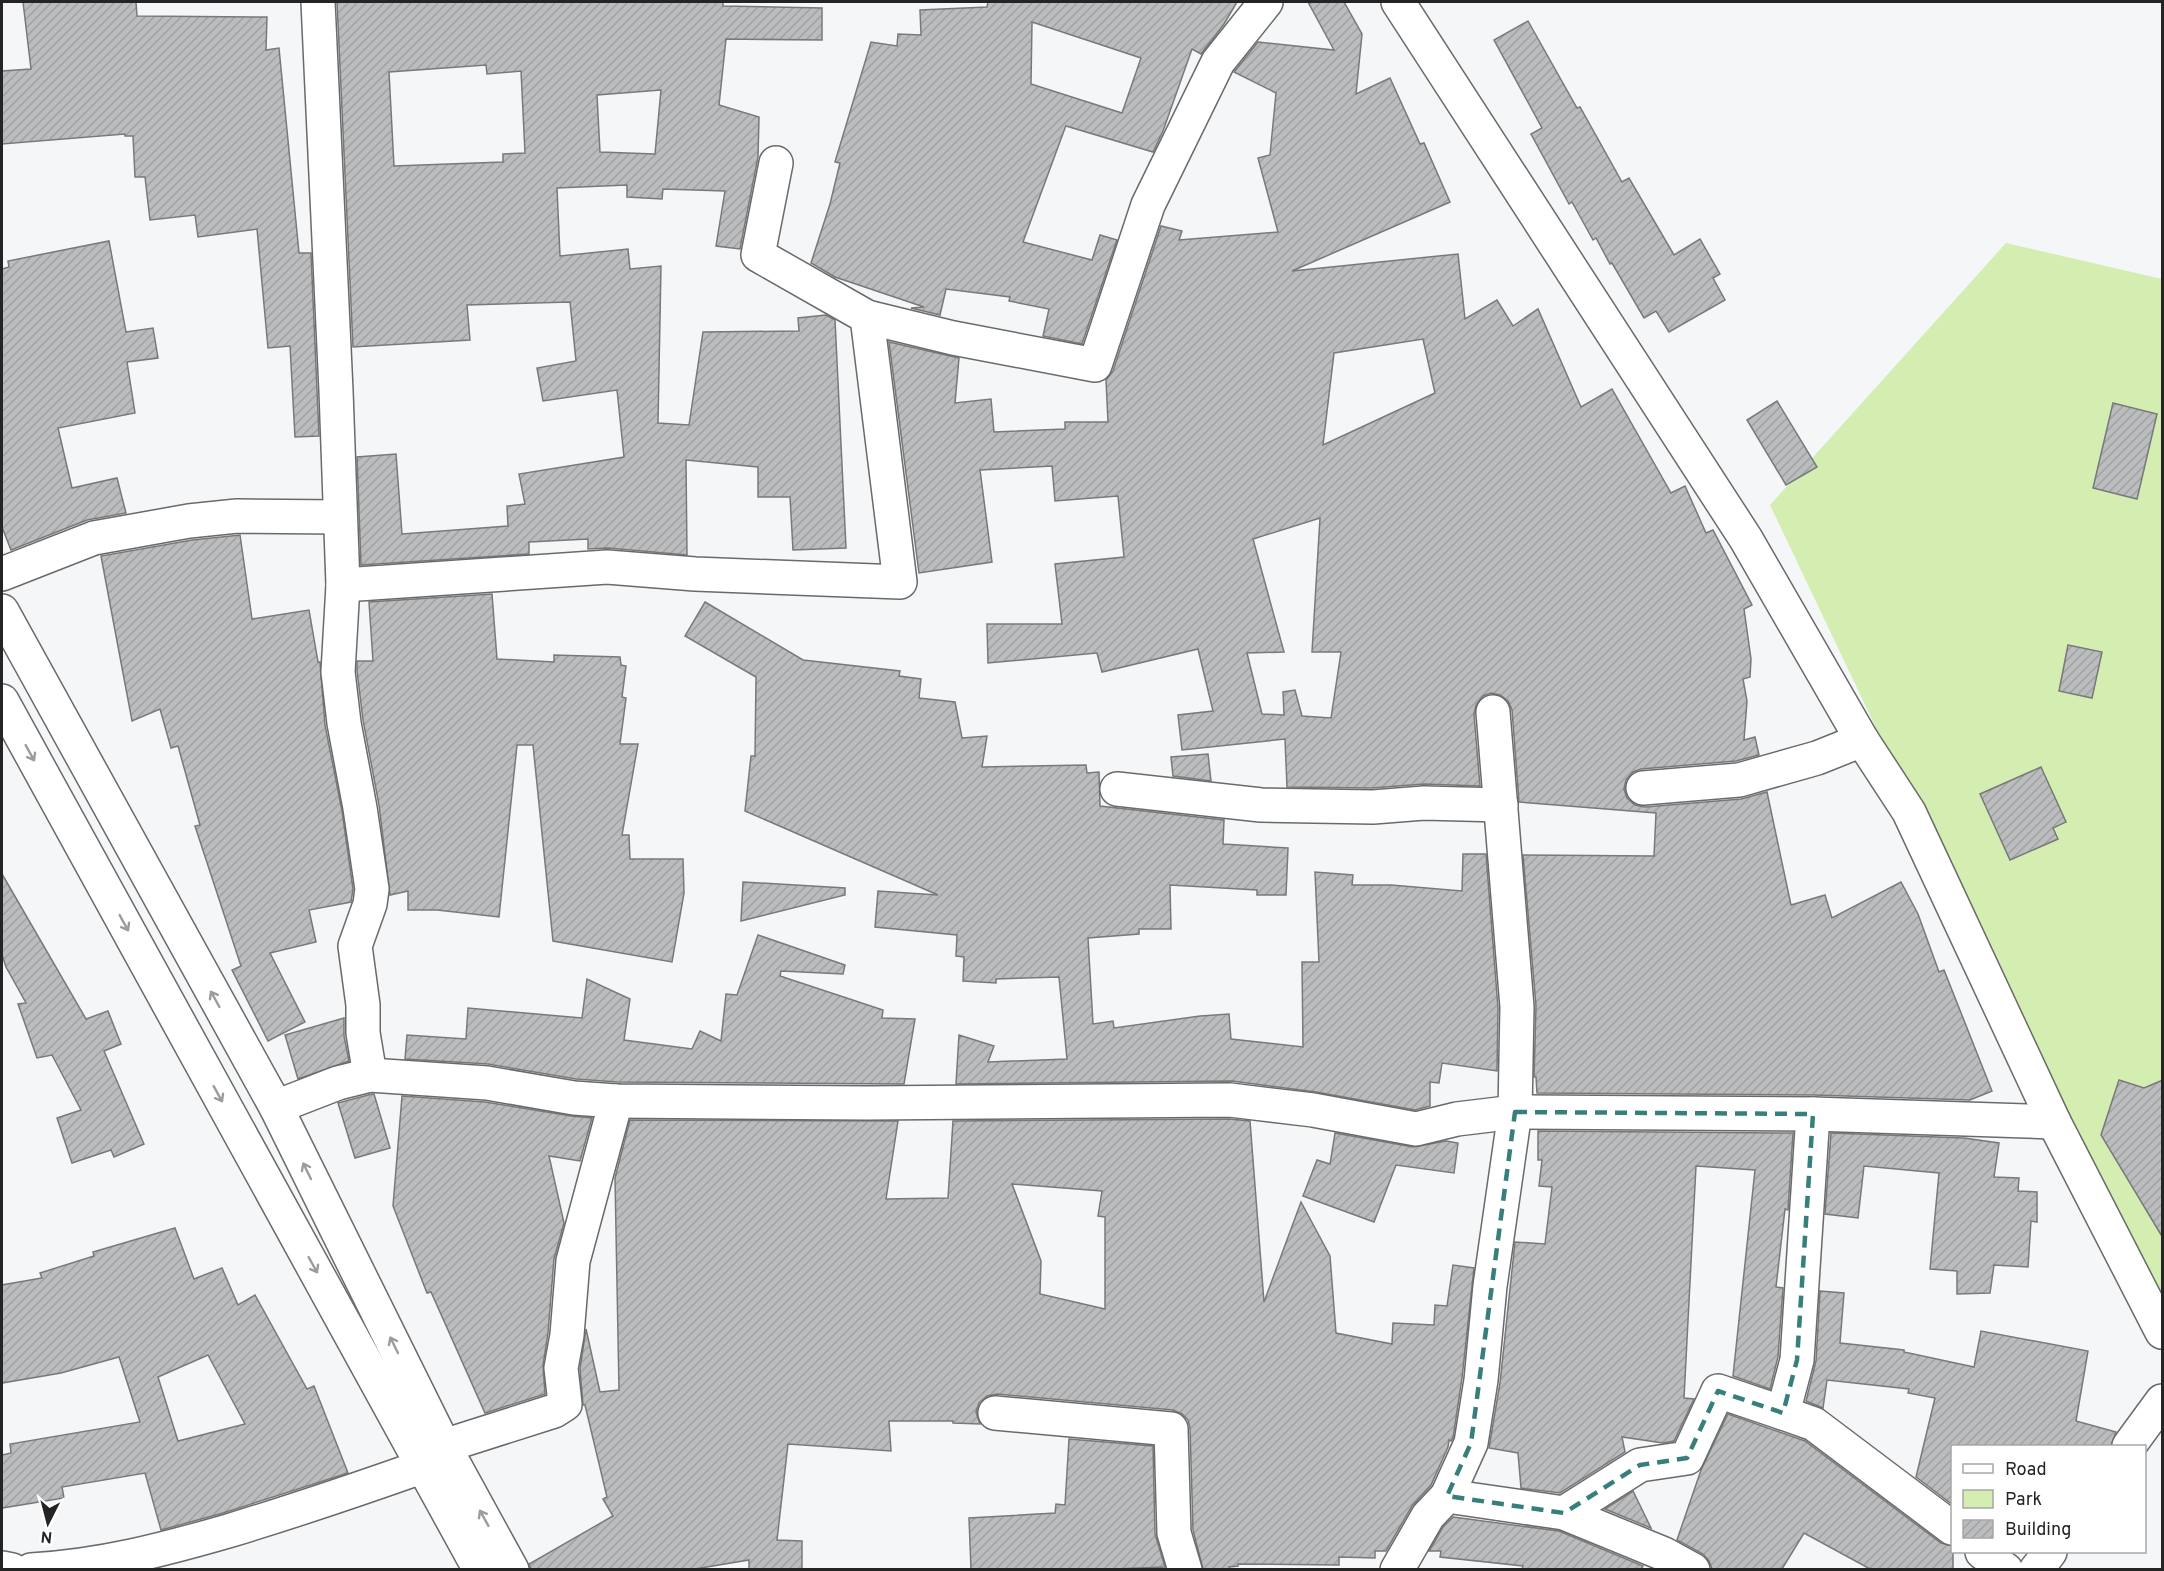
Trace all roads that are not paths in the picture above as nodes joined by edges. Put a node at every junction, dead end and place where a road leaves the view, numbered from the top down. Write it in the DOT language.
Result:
graph roads {
  1 [pos="318,2"];
  2 [pos="1266,2"];
  3 [pos="1398,2"];
  4 [pos="776,163"];
  5 [pos="867,317"];
  6 [pos="340,517"];
  7 [pos="2,574"];
  8 [pos="343,585"];
  9 [pos="2,611"];
  10 [pos="2,701"];
  11 [pos="1493,712"];
  12 [pos="1862,740"];
  13 [pos="1643,788"];
  14 [pos="1117,789"];
  15 [pos="1501,805"];
  16 [pos="370,1075"];
  17 [pos="616,1101"];
  18 [pos="276,1107"];
  19 [pos="1515,1112"];
  20 [pos="1813,1114"];
  21 [pos="2054,1122"];
  22 [pos="2163,1332"];
  23 [pos="2163,1401"];
  24 [pos="995,1413"];
  25 [pos="1783,1413"];
  26 [pos="2130,1445"];
  27 [pos="434,1456"];
  28 [pos="1447,1496"];
  29 [pos="1564,1513"];
  30 [pos="1951,1527"];
  31 [pos="1985,1553"];
  32 [pos="2048,1553"];
  33 [pos="164,1560"];
  34 [pos="2,1568"];
  35 [pos="12,1569"];
  36 [pos="31,1569"];
  37 [pos="480,1569"];
  38 [pos="512,1569"];
  39 [pos="1185,1569"];
  40 [pos="1397,1569"];
  41 [pos="1693,1569"];
  42 [pos="2006,1569"];
  43 [pos="2036,1569"];
  1 -- 6 [label="street"];
  2 -- 5 [label="street"];
  3 -- 12 [label="street"];
  4 -- 5 [label="street"];
  5 -- 8 [label="street"];
  6 -- 7 [label="street"];
  6 -- 8 [label="street"];
  8 -- 16 [label="street"];
  18 -- 9 [label="street, one-way"];
  10 -- 27 [label="street, one-way"];
  11 -- 15 [label="street"];
  12 -- 13 [label="street"];
  12 -- 21 [label="street"];
  14 -- 15 [label="street"];
  15 -- 19 [label="street"];
  16 -- 17 [label="street"];
  16 -- 18 [label="street"];
  17 -- 19 [label="street"];
  17 -- 27 [label="street"];
  27 -- 18 [label="street, one-way"];
  19 -- 20 [label="street"];
  19 -- 28 [label="street"];
  20 -- 21 [label="street"];
  20 -- 25 [label="street"];
  21 -- 22 [label="street"];
  23 -- 26 [label="street"];
  24 -- 39 [label="street"];
  25 -- 29 [label="street"];
  25 -- 30 [label="street"];
  27 -- 33 [label="street"];
  27 -- 37 [label="street"];
  38 -- 27 [label="street, one-way"];
  28 -- 29 [label="street"];
  28 -- 40 [label="street"];
  29 -- 41 [label="street"];
  31 -- 42 [label="street"];
  32 -- 43 [label="street"];
  33 -- 36 [label="street"];
  34 -- 35 [label="street"];
}
